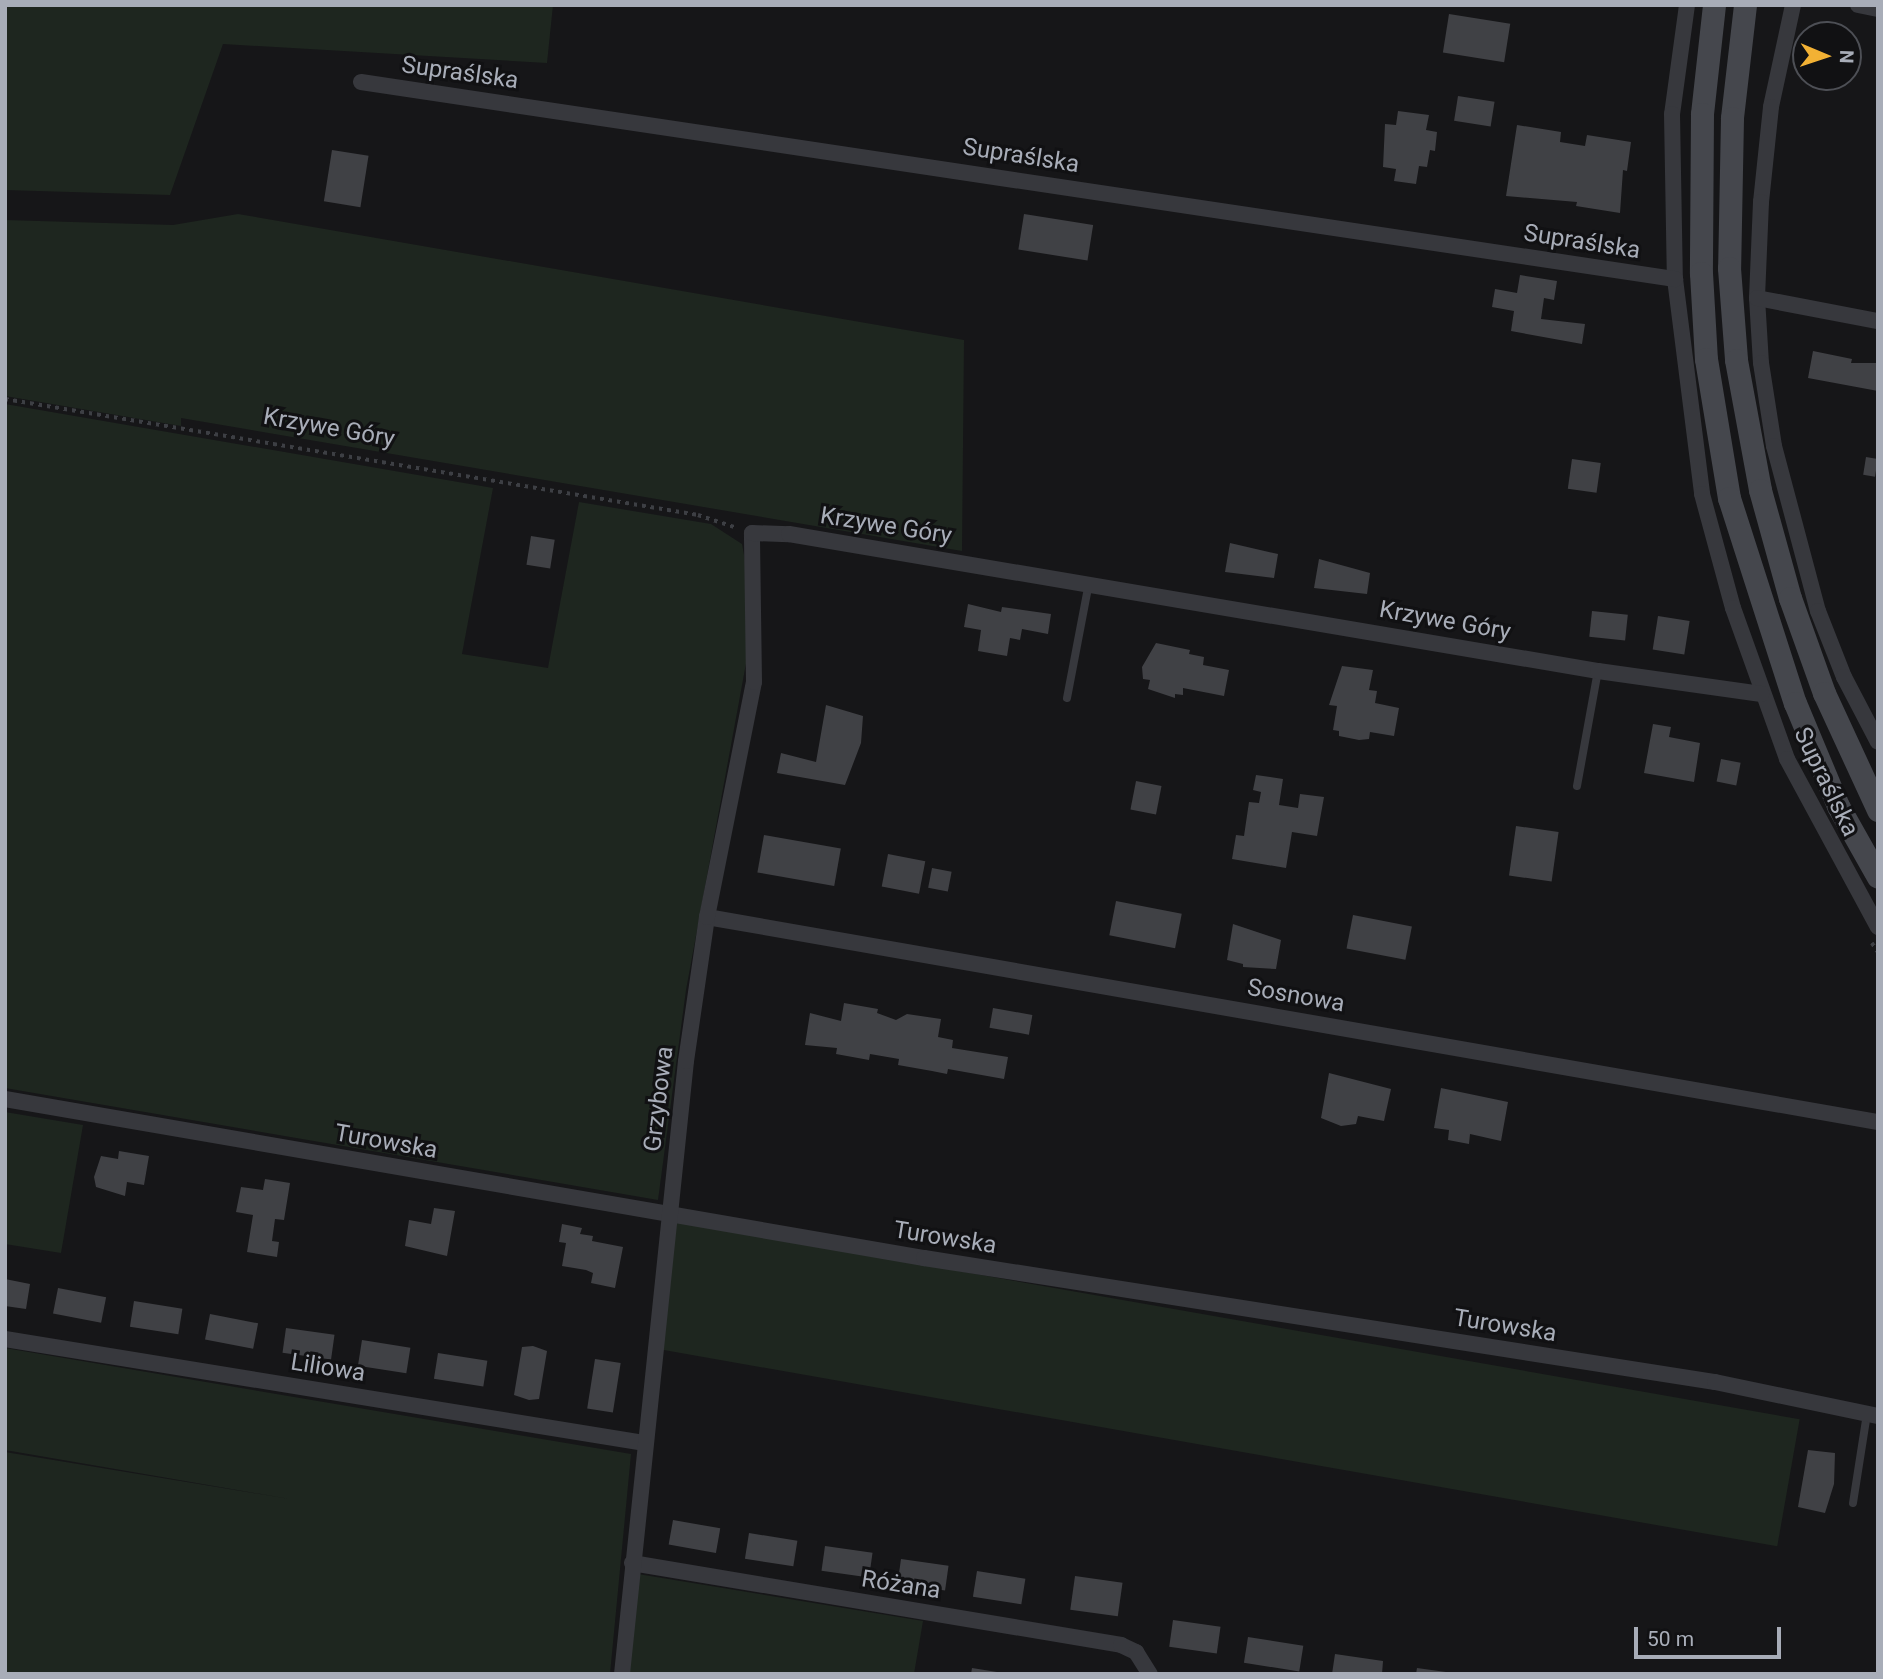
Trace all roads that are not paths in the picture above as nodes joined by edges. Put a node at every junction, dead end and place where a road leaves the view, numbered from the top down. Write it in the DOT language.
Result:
graph roads {
  1 [pos="1687,5"];
  2 [pos="1714,5"];
  3 [pos="1745,5"];
  4 [pos="1793,5"];
  5 [pos="1858,5"];
  6 [pos="1878,9"];
  7 [pos="360,82"];
  8 [pos="1675,279"];
  9 [pos="1758,298"];
  10 [pos="1878,321"];
  11 [pos="752,533"];
  12 [pos="1089,583"];
  13 [pos="1598,671"];
  14 [pos="1761,694"];
  15 [pos="1067,698"];
  16 [pos="1878,742"];
  17 [pos="1577,786"];
  18 [pos="1878,810"];
  19 [pos="1878,877"];
  20 [pos="707,917"];
  21 [pos="1878,927"];
  22 [pos="5,1099"];
  23 [pos="1878,1122"];
  24 [pos="669,1214"];
  25 [pos="5,1339"];
  26 [pos="1873,1415"];
  27 [pos="644,1443"];
  28 [pos="1853,1503"];
  29 [pos="632,1563"];
  30 [pos="622,1674"];
  31 [pos="1150,1674"];
  1 -- 8 [label="street, Supraślska"];
  2 -- 19 [label="main road"];
  3 -- 18 [label="main road"];
  4 -- 9 [label="street"];
  5 -- 6 [label="street"];
  7 -- 8 [label="street, Supraślska"];
  8 -- 14 [label="street, Supraślska"];
  9 -- 10 [label="street"];
  9 -- 16 [label="street"];
  11 -- 12 [label="street, Krzywe Góry"];
  11 -- 20 [label="street, Grzybowa"];
  12 -- 13 [label="street, Krzywe Góry"];
  12 -- 15 [label="lane"];
  13 -- 14 [label="street, Krzywe Góry"];
  13 -- 17 [label="lane"];
  14 -- 21 [label="street, Supraślska"];
  20 -- 23 [label="street, Sosnowa"];
  20 -- 24 [label="street, Grzybowa"];
  22 -- 24 [label="street, Turowska"];
  24 -- 26 [label="street, Turowska"];
  24 -- 27 [label="street, Grzybowa"];
  25 -- 27 [label="street, Liliowa"];
  26 -- 28 [label="lane"];
  27 -- 29 [label="street, Grzybowa"];
  29 -- 30 [label="street, Grzybowa"];
  29 -- 31 [label="street, Różana"];
}
